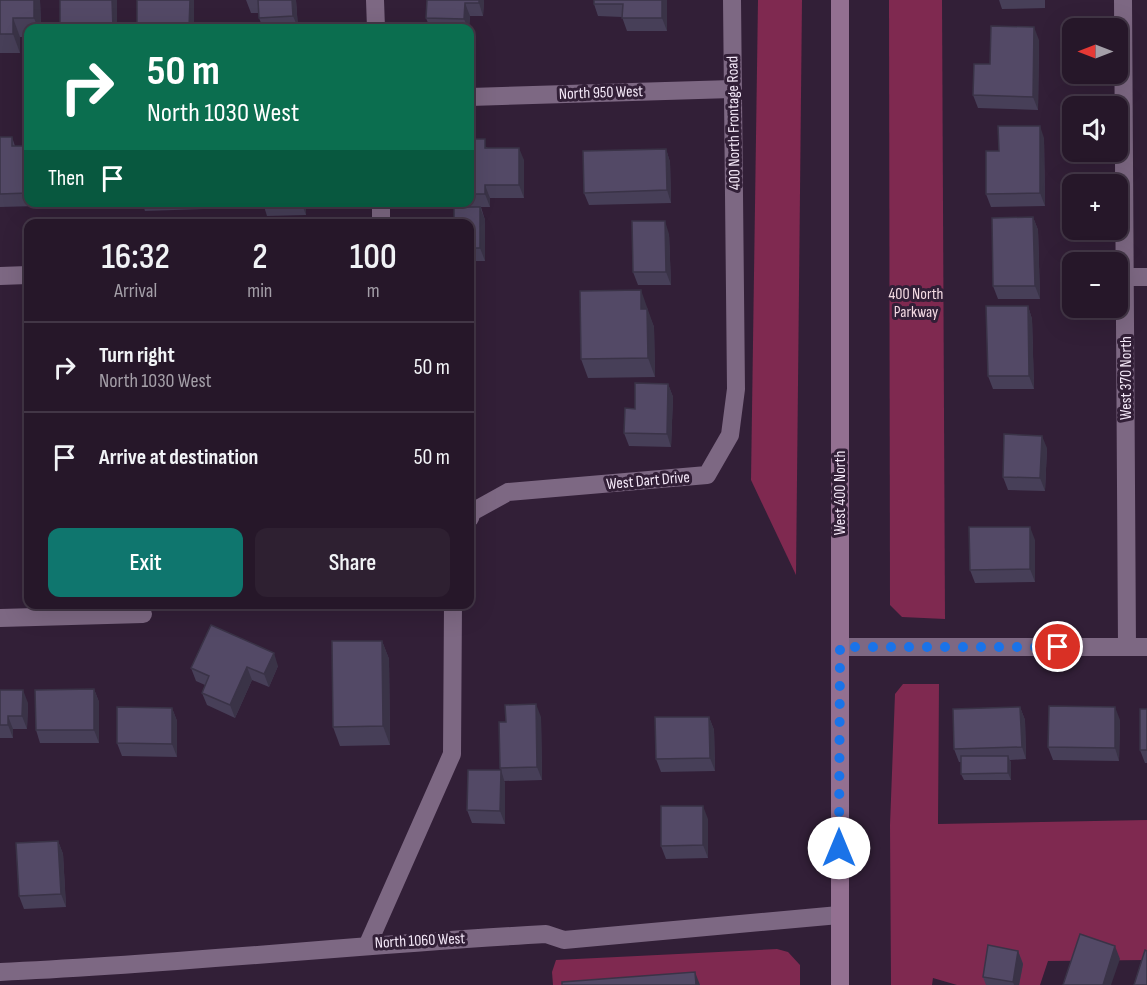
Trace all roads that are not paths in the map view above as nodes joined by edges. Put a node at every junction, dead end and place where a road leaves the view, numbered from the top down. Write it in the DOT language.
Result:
graph roads {
  1 [pos="375,0"];
  2 [pos="732,0"];
  3 [pos="840,0"];
  4 [pos="1123,0"];
  5 [pos="376,24"];
  6 [pos="732,89"];
  7 [pos="474,98"];
  8 [pos="736,245"];
  9 [pos="1125,252"];
  10 [pos="24,275"];
  11 [pos="0,276"];
  12 [pos="1147,277"];
  13 [pos="1128,278"];
  14 [pos="1125,318"];
  15 [pos="474,511"];
  16 [pos="453,609"];
  17 [pos="143,614"];
  18 [pos="0,618"];
  19 [pos="840,647"];
  20 [pos="1127,647"];
  21 [pos="1147,647"];
  22 [pos="839,915"];
  23 [pos="368,944"];
  24 [pos="0,972"];
  25 [pos="840,985"];
  1 -- 5 [label="street"];
  2 -- 6 [label="street, 400 North Frontage Road"];
  3 -- 19 [label="main road, West 400 North"];
  4 -- 9 [label="street, West 370 North"];
  6 -- 7 [label="street, North 950 West"];
  6 -- 8 [label="street, 400 North Frontage Road"];
  8 -- 15 [label="street, West Dart Drive"];
  10 -- 11 [label="street"];
  12 -- 13 [label="street"];
  14 -- 20 [label="street, West 370 North"];
  16 -- 23 [label="street"];
  17 -- 18 [label="street"];
  19 -- 20 [label="street"];
  19 -- 22 [label="main road, West 400 North"];
  20 -- 21 [label="street"];
  22 -- 23 [label="street, North 1060 West"];
  22 -- 25 [label="main road, West 400 North"];
  23 -- 24 [label="street, North 1060 West"];
}
